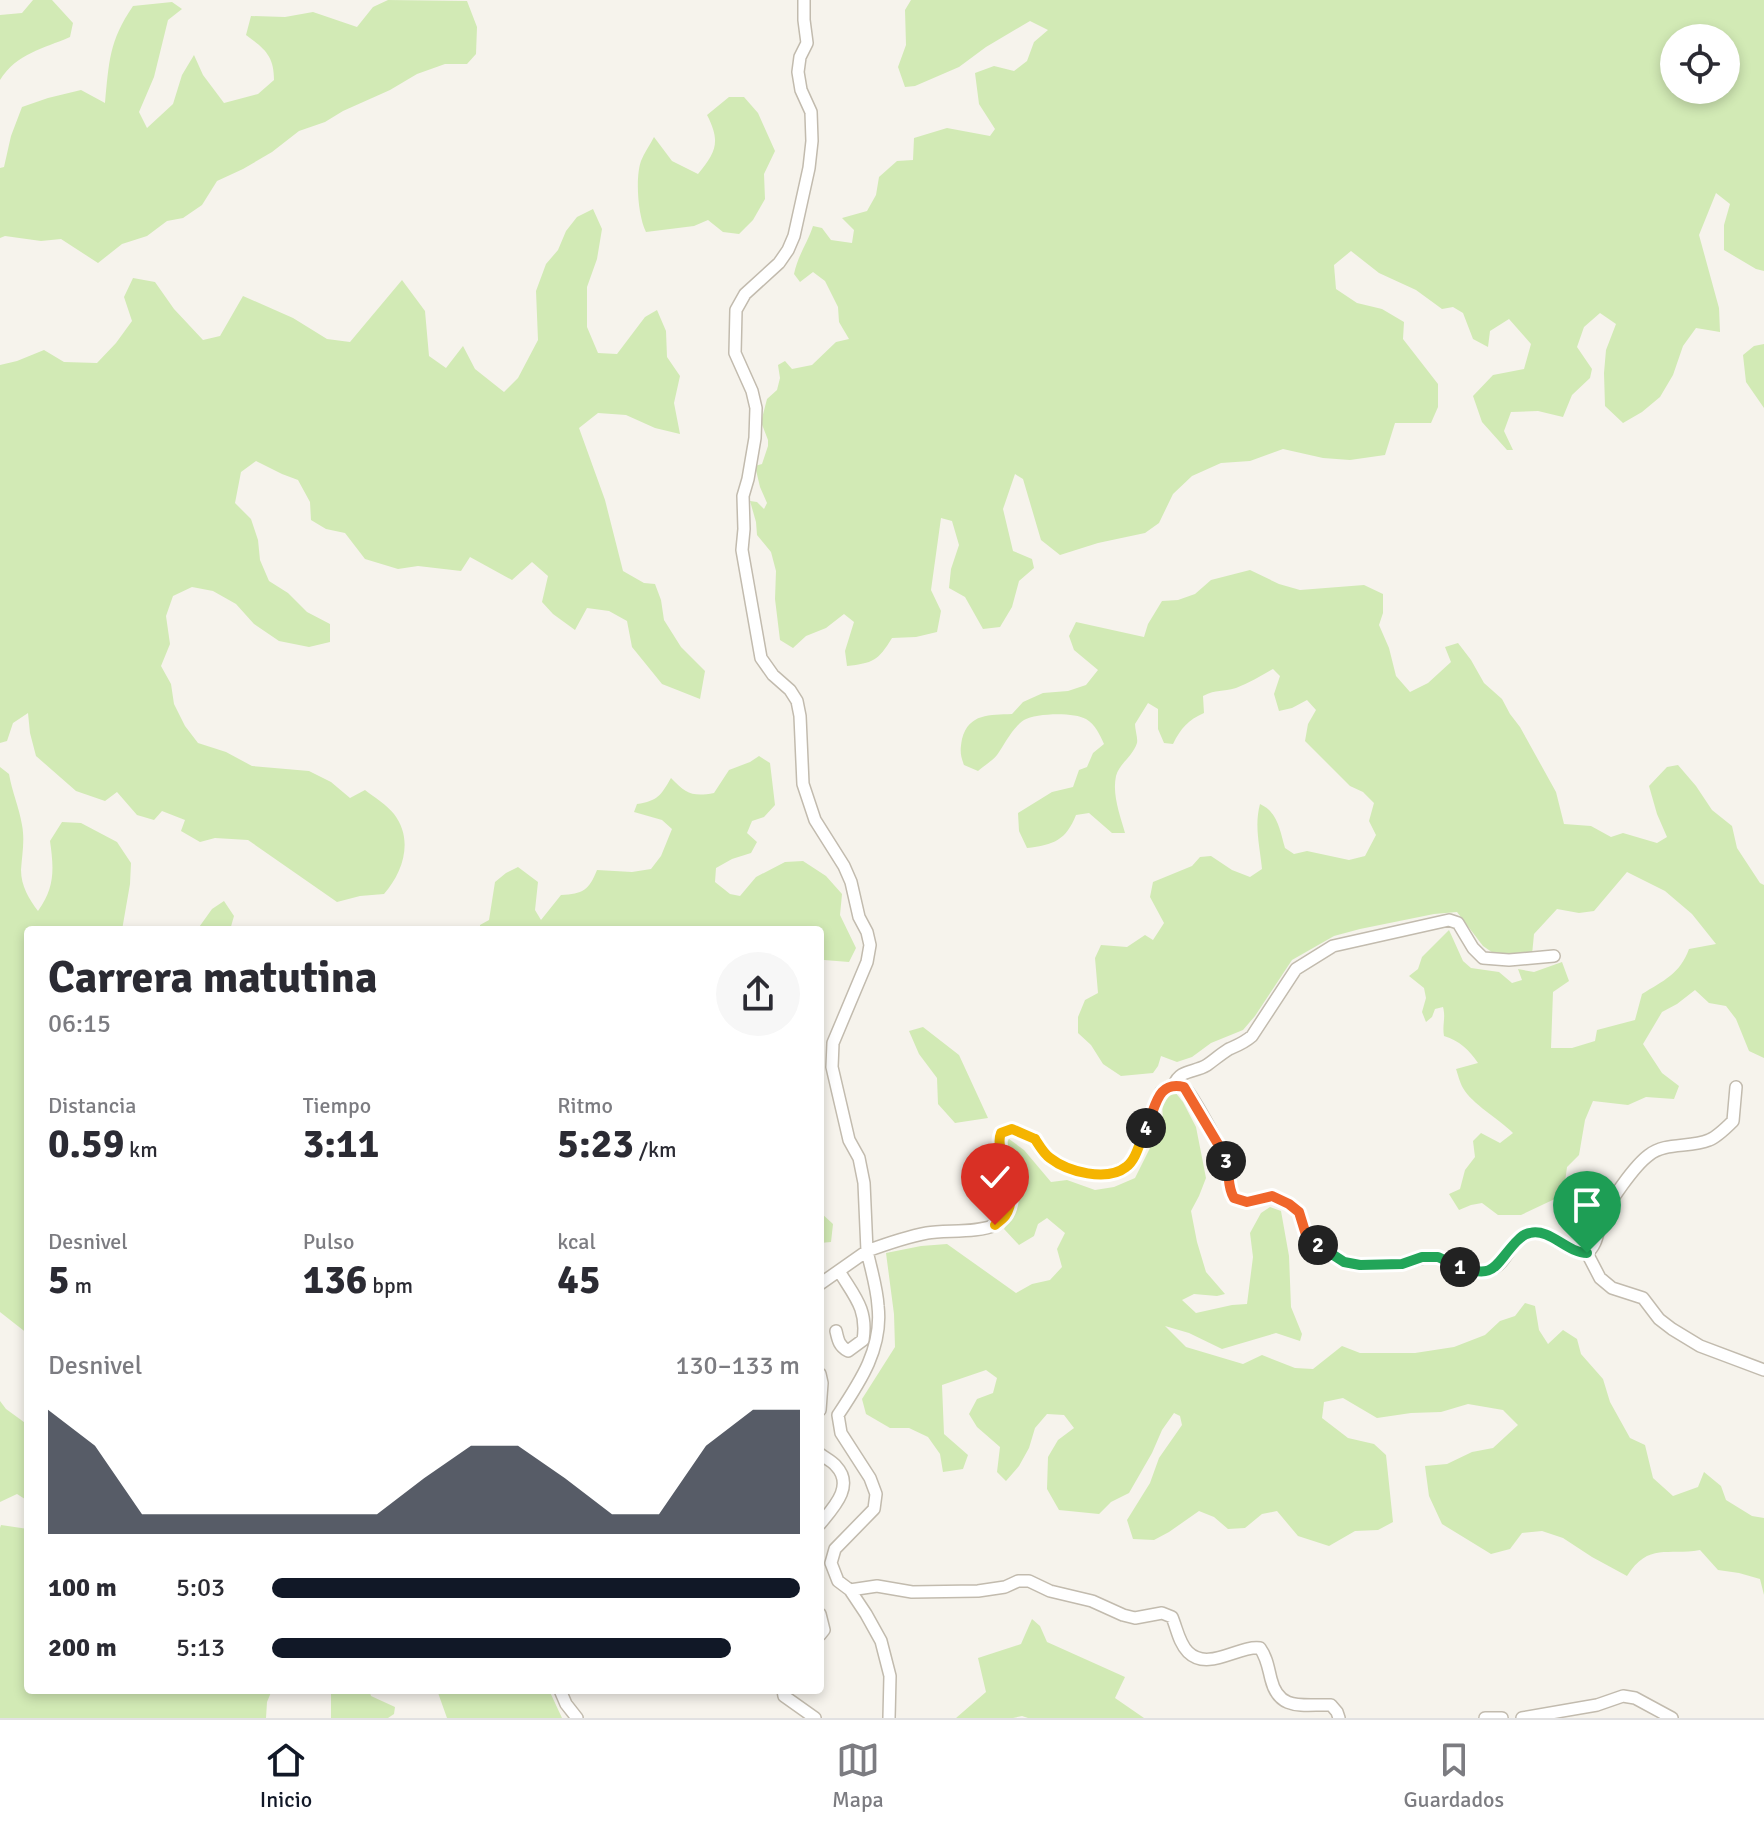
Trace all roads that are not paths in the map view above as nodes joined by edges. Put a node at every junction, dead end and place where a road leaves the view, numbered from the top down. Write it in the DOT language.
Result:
graph roads {
  1 [pos="804,0"];
  2 [pos="1554,956"];
  3 [pos="1174,1085"];
  4 [pos="1736,1087"];
  5 [pos="867,1251"];
  6 [pos="1587,1253"];
  7 [pos="839,1271"];
  8 [pos="824,1281"];
  9 [pos="836,1331"];
  10 [pos="1764,1370"];
  11 [pos="824,1457"];
  12 [pos="824,1518"];
  13 [pos="850,1590"];
  14 [pos="562,1694"];
  15 [pos="784,1694"];
  16 [pos="577,1718"];
  17 [pos="815,1718"];
  18 [pos="889,1718"];
  19 [pos="1339,1718"];
  20 [pos="1485,1718"];
  21 [pos="1502,1718"];
  22 [pos="1522,1718"];
  23 [pos="1672,1718"];
  1 -- 5 [label="street"];
  2 -- 3 [label="street"];
  3 -- 5 [label="street"];
  3 -- 6 [label="street"];
  4 -- 6 [label="street"];
  5 -- 7 [label="street"];
  5 -- 13 [label="street"];
  6 -- 10 [label="street"];
  7 -- 8 [label="street"];
  7 -- 9 [label="street"];
  11 -- 12 [label="street"];
  13 -- 18 [label="street"];
  13 -- 19 [label="street"];
  14 -- 16 [label="street"];
  15 -- 17 [label="street"];
  20 -- 21 [label="street"];
  22 -- 23 [label="street"];
}
